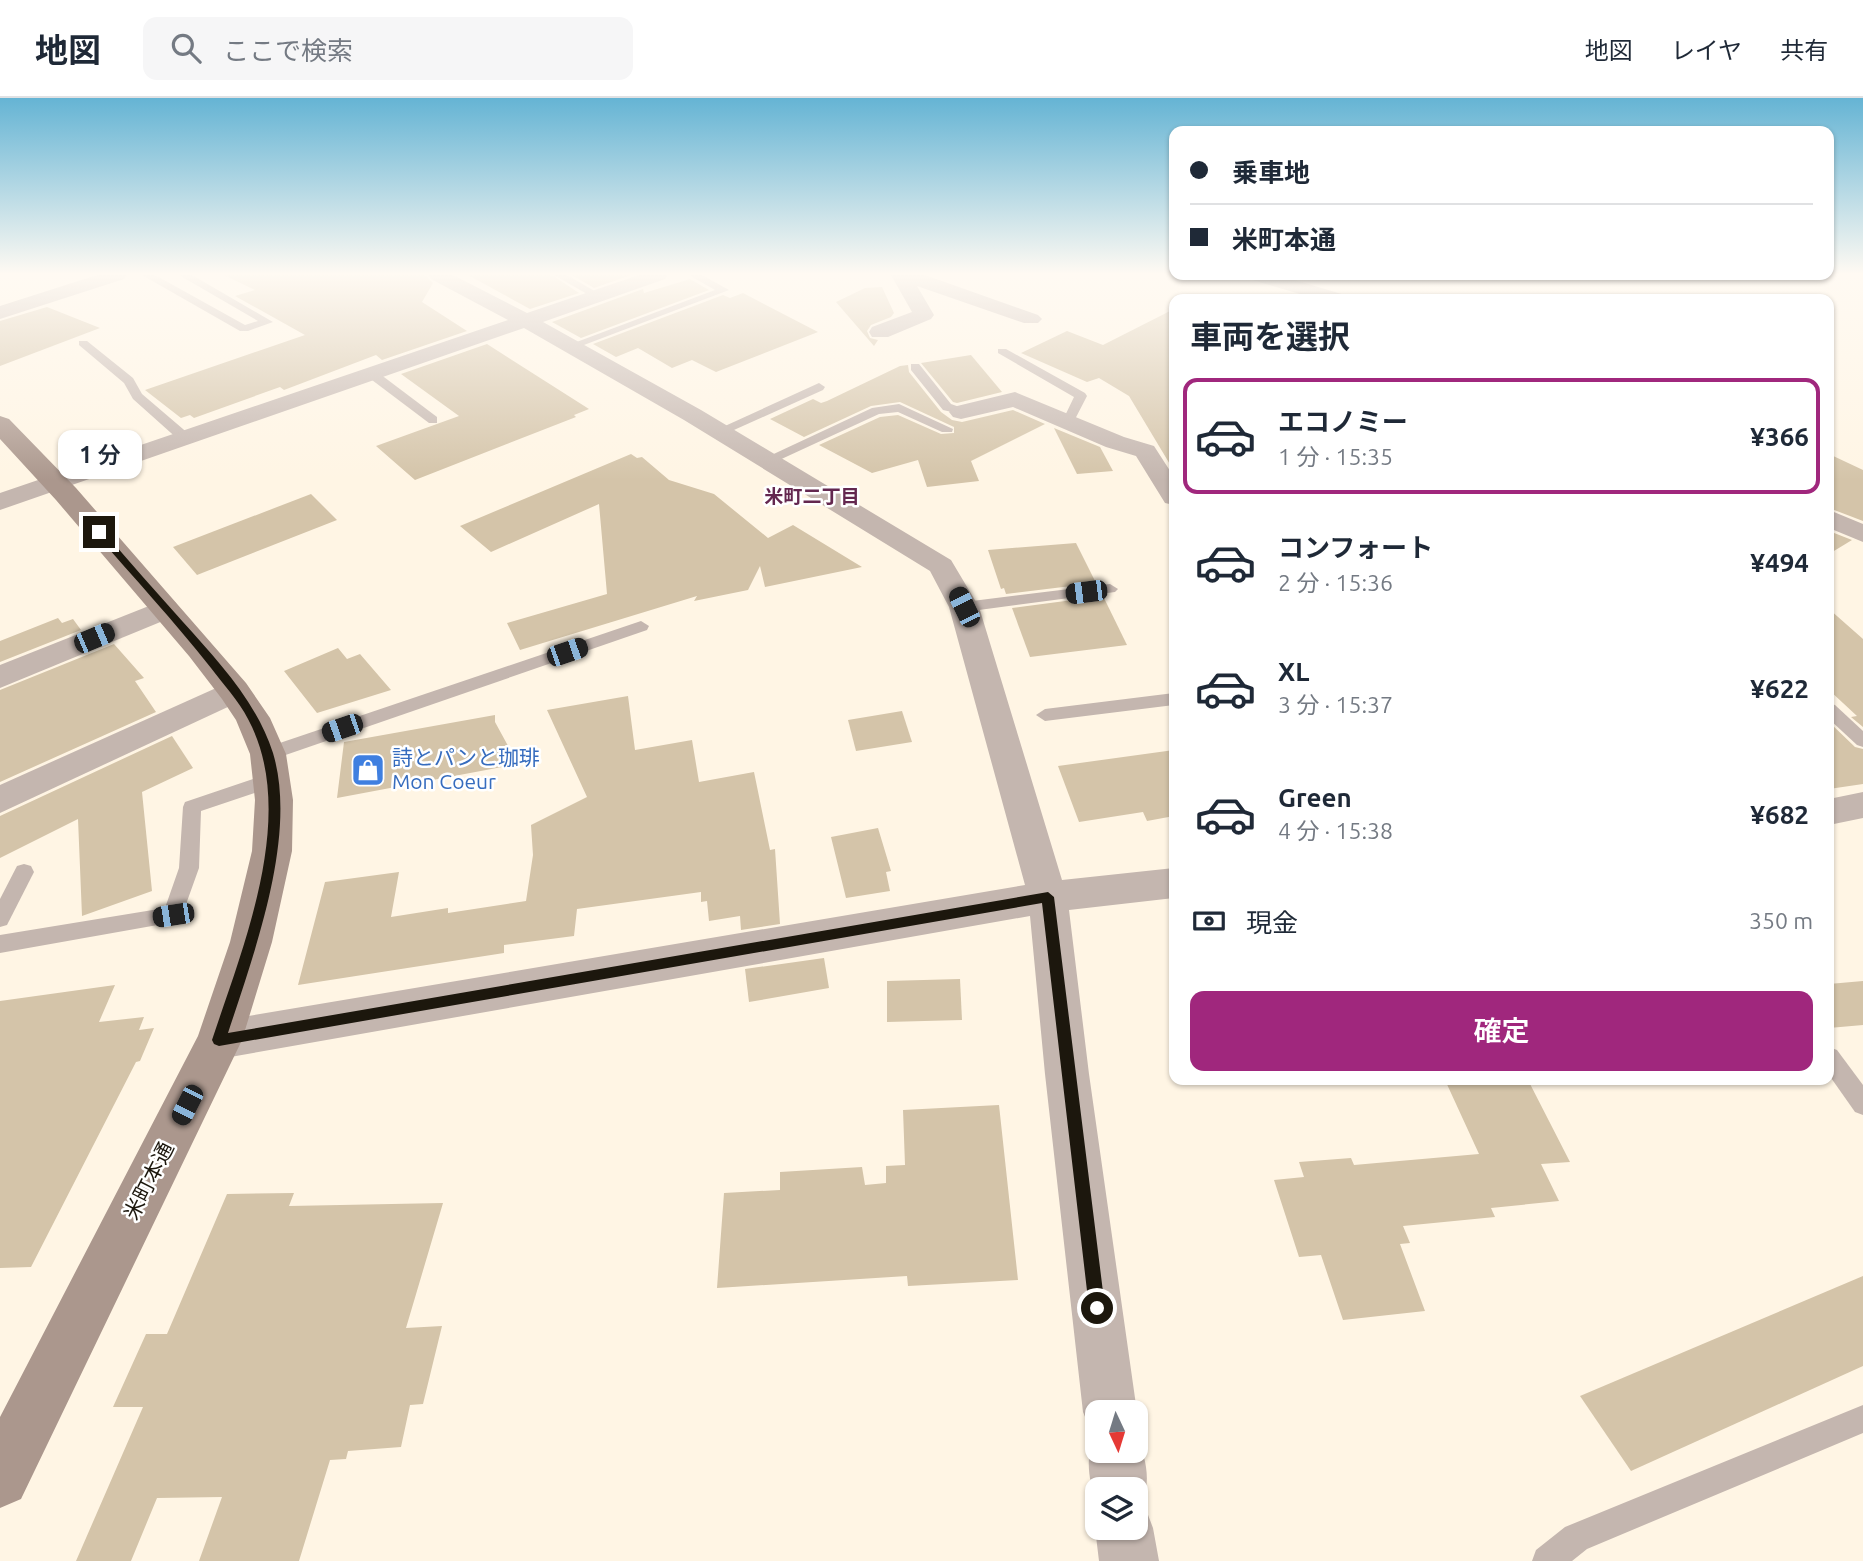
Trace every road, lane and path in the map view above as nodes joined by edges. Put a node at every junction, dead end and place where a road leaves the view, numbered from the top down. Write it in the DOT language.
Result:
graph roads {
  1 [pos="460,343"];
  2 [pos="567,343"];
  3 [pos="579,343"];
  4 [pos="83,344"];
  5 [pos="572,346"];
  6 [pos="1002,351"];
  7 [pos="915,367"];
  8 [pos="372,374"];
  9 [pos="819,387"];
  10 [pos="433,420"];
  11 [pos="954,420"];
  12 [pos="1068,422"];
  13 [pos="0,424"];
  14 [pos="720,431"];
  15 [pos="185,439"];
  16 [pos="770,459"];
  17 [pos="55,484"];
  18 [pos="1169,489"];
  19 [pos="0,502"];
  20 [pos="1834,520"];
  21 [pos="1863,534"];
  22 [pos="1110,589"];
  23 [pos="964,607"];
  24 [pos="164,609"];
  25 [pos="641,626"];
  26 [pos="0,677"];
  27 [pos="234,691"];
  28 [pos="1169,700"];
  29 [pos="1834,714"];
  30 [pos="1045,715"];
  31 [pos="1863,741"];
  32 [pos="270,767"];
  33 [pos="0,800"];
  34 [pos="1863,805"];
  35 [pos="1834,811"];
  36 [pos="24,872"];
  37 [pos="1169,884"];
  38 [pos="1048,897"];
  39 [pos="0,919"];
  40 [pos="0,944"];
  41 [pos="219,1040"];
  42 [pos="1834,1064"];
  43 [pos="1863,1104"];
  44 [pos="1108,1400"];
  45 [pos="1863,1419"];
  46 [pos="0,1478"];
  47 [pos="1126,1540"];
  48 [pos="1129,1561"];
  49 [pos="1547,1561"];
  1 -- 8 [label="street"];
  2 -- 5 [label="street"];
  3 -- 5 [label="lane"];
  4 -- 15 [label="lane"];
  5 -- 14 [label="street"];
  6 -- 12 [label="lane"];
  7 -- 11 [label="lane"];
  8 -- 10 [label="lane"];
  8 -- 15 [label="street"];
  9 -- 14 [label="lane"];
  11 -- 12 [label="street"];
  11 -- 16 [label="lane"];
  12 -- 18 [label="street"];
  13 -- 17 [label="street, 米町本通"];
  14 -- 16 [label="street"];
  15 -- 17 [label="street"];
  16 -- 23 [label="street"];
  17 -- 19 [label="street"];
  17 -- 24 [label="street, 米町本通"];
  20 -- 21 [label="street"];
  22 -- 23 [label="lane"];
  23 -- 38 [label="street"];
  24 -- 26 [label="street"];
  24 -- 27 [label="street, 米町本通"];
  25 -- 32 [label="lane"];
  27 -- 32 [label="street, 米町本通"];
  27 -- 33 [label="street"];
  28 -- 30 [label="lane"];
  29 -- 31 [label="lane"];
  32 -- 40 [label="lane"];
  32 -- 41 [label="street, 米町本通"];
  34 -- 35 [label="street"];
  36 -- 39 [label="lane"];
  37 -- 38 [label="street"];
  38 -- 41 [label="street"];
  38 -- 44 [label="street"];
  41 -- 46 [label="street, 米町本通"];
  42 -- 43 [label="lane"];
  45 -- 49 [label="lane"];
  47 -- 48 [label="street"];
}
